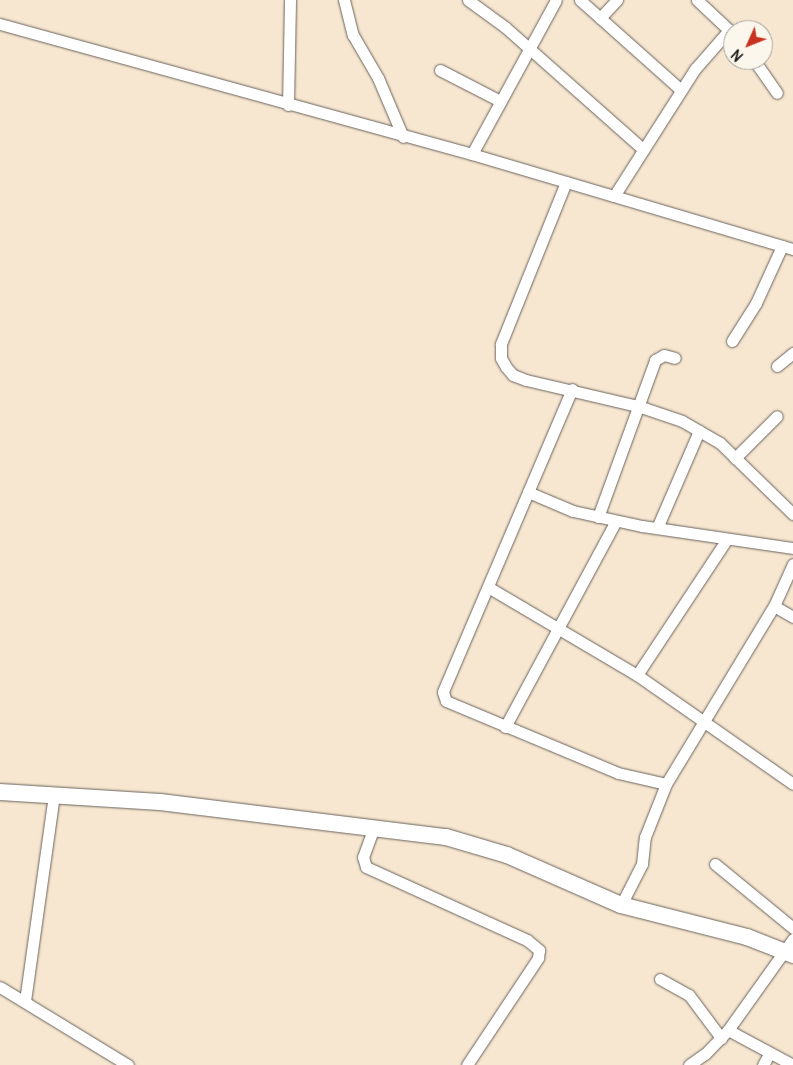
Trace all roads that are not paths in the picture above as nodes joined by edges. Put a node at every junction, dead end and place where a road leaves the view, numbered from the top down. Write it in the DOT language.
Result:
graph roads {
  1 [pos="290,0"];
  2 [pos="344,0"];
  3 [pos="468,0"];
  4 [pos="556,0"];
  5 [pos="580,0"];
  6 [pos="617,0"];
  7 [pos="697,0"];
  8 [pos="600,18"];
  9 [pos="0,24"];
  10 [pos="723,24"];
  11 [pos="723,41"];
  12 [pos="528,47"];
  13 [pos="440,70"];
  14 [pos="761,70"];
  15 [pos="681,90"];
  16 [pos="777,93"];
  17 [pos="500,101"];
  18 [pos="288,105"];
  19 [pos="403,137"];
  20 [pos="642,148"];
  21 [pos="472,154"];
  22 [pos="566,182"];
  23 [pos="614,196"];
  24 [pos="787,247"];
  25 [pos="732,341"];
  26 [pos="793,352"];
  27 [pos="675,358"];
  28 [pos="777,366"];
  29 [pos="572,389"];
  30 [pos="638,406"];
  31 [pos="777,416"];
  32 [pos="699,431"];
  33 [pos="735,458"];
  34 [pos="528,492"];
  35 [pos="793,514"];
  36 [pos="598,517"];
  37 [pos="616,521"];
  38 [pos="657,528"];
  39 [pos="727,539"];
  40 [pos="793,548"];
  41 [pos="793,564"];
  42 [pos="488,587"];
  43 [pos="774,606"];
  44 [pos="793,617"];
  45 [pos="558,627"];
  46 [pos="637,675"];
  47 [pos="703,720"];
  48 [pos="505,726"];
  49 [pos="666,784"];
  50 [pos="793,784"];
  51 [pos="0,792"];
  52 [pos="54,794"];
  53 [pos="374,826"];
  54 [pos="715,864"];
  55 [pos="621,905"];
  56 [pos="793,928"];
  57 [pos="790,948"];
  58 [pos="660,979"];
  59 [pos="0,987"];
  60 [pos="25,1001"];
  61 [pos="724,1034"];
  62 [pos="769,1054"];
  63 [pos="128,1065"];
  64 [pos="467,1065"];
  65 [pos="690,1065"];
  66 [pos="763,1065"];
  67 [pos="793,1065"];
  1 -- 18 [label="street"];
  2 -- 19 [label="street"];
  3 -- 12 [label="street"];
  4 -- 12 [label="street"];
  5 -- 8 [label="street"];
  6 -- 8 [label="street"];
  7 -- 10 [label="street"];
  8 -- 15 [label="street"];
  9 -- 18 [label="street"];
  11 -- 15 [label="street"];
  12 -- 17 [label="street"];
  12 -- 20 [label="street"];
  13 -- 17 [label="street"];
  14 -- 16 [label="street"];
  15 -- 20 [label="street"];
  17 -- 21 [label="street"];
  18 -- 19 [label="street"];
  19 -- 21 [label="street"];
  20 -- 23 [label="street"];
  21 -- 22 [label="street"];
  22 -- 23 [label="street"];
  22 -- 29 [label="street"];
  23 -- 24 [label="street"];
  24 -- 25 [label="street"];
  26 -- 28 [label="street"];
  27 -- 30 [label="street"];
  29 -- 30 [label="street"];
  29 -- 34 [label="street"];
  30 -- 32 [label="street"];
  30 -- 36 [label="street"];
  31 -- 33 [label="street"];
  32 -- 33 [label="street"];
  32 -- 38 [label="street"];
  33 -- 35 [label="street"];
  34 -- 36 [label="street"];
  34 -- 42 [label="street"];
  36 -- 37 [label="street"];
  37 -- 38 [label="street"];
  37 -- 45 [label="street"];
  38 -- 39 [label="street"];
  39 -- 40 [label="street"];
  39 -- 46 [label="street"];
  41 -- 43 [label="street"];
  42 -- 45 [label="street"];
  42 -- 48 [label="street"];
  43 -- 44 [label="street"];
  43 -- 47 [label="street"];
  45 -- 46 [label="street"];
  45 -- 48 [label="street"];
  46 -- 47 [label="street"];
  47 -- 49 [label="street"];
  47 -- 50 [label="street"];
  48 -- 49 [label="street"];
  49 -- 55 [label="street"];
  51 -- 52 [label="street"];
  52 -- 53 [label="street"];
  52 -- 60 [label="street"];
  53 -- 55 [label="street"];
  53 -- 64 [label="street"];
  54 -- 56 [label="street"];
  55 -- 57 [label="street"];
  57 -- 61 [label="street"];
  58 -- 61 [label="street"];
  59 -- 60 [label="street"];
  60 -- 63 [label="street"];
  61 -- 62 [label="street"];
  61 -- 65 [label="street"];
  62 -- 66 [label="street"];
  62 -- 67 [label="street"];
}
